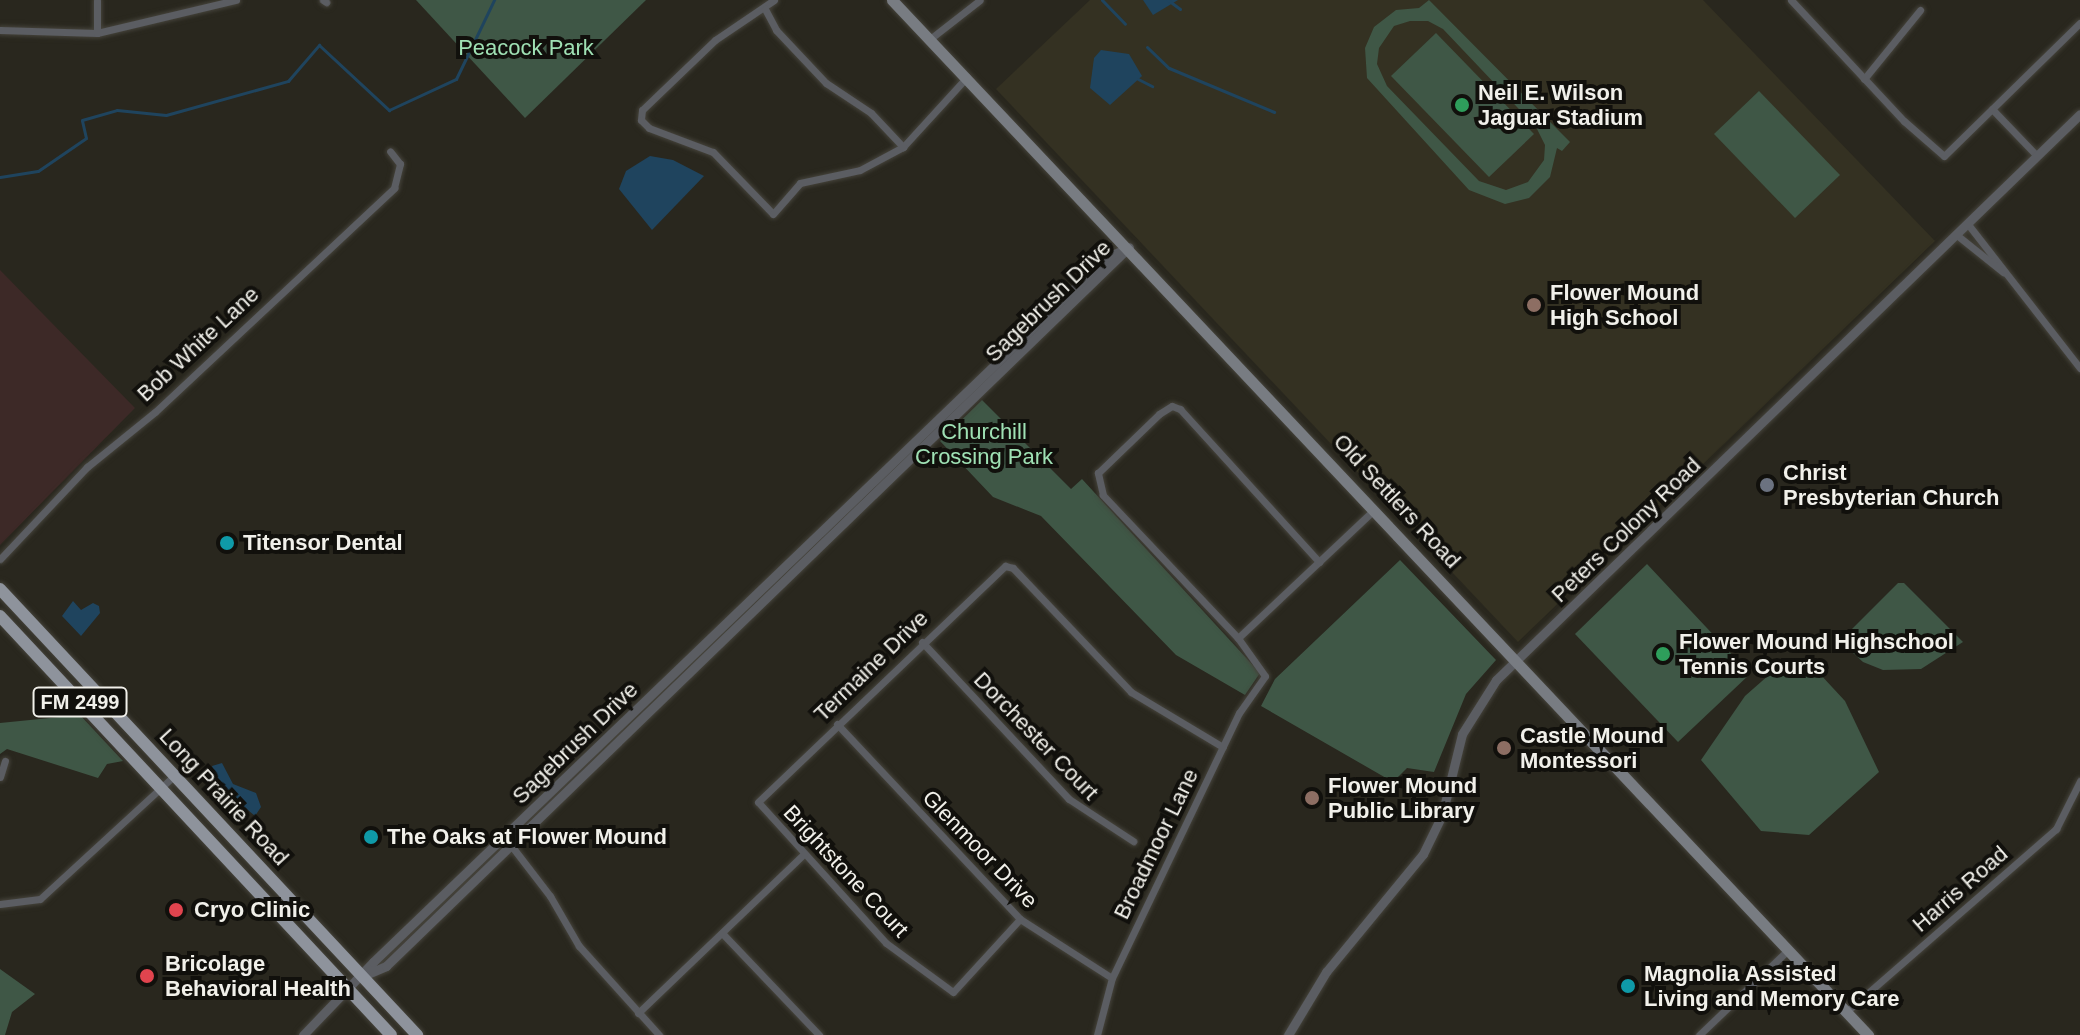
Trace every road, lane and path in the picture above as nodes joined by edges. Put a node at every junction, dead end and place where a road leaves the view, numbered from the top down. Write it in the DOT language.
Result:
graph roads {
  1 [pos="97,0"];
  2 [pos="236,0"];
  3 [pos="774,0"];
  4 [pos="892,0"];
  5 [pos="980,0"];
  6 [pos="1791,0"];
  7 [pos="765,9"];
  8 [pos="1920,10"];
  9 [pos="2080,23"];
  10 [pos="0,30"];
  11 [pos="97,33"];
  12 [pos="930,39"];
  13 [pos="967,77"];
  14 [pos="1864,79"];
  15 [pos="1992,109"];
  16 [pos="2080,114"];
  17 [pos="903,147"];
  18 [pos="390,151"];
  19 [pos="2037,156"];
  20 [pos="1967,223"];
  21 [pos="1958,236"];
  22 [pos="1129,247"];
  23 [pos="2003,272"];
  24 [pos="2080,368"];
  25 [pos="877,485"];
  26 [pos="1376,509"];
  27 [pos="0,559"];
  28 [pos="1319,562"];
  29 [pos="0,589"];
  30 [pos="0,616"];
  31 [pos="1238,638"];
  32 [pos="922,642"];
  33 [pos="1517,658"];
  34 [pos="837,724"];
  35 [pos="1223,747"];
  36 [pos="5,761"];
  37 [pos="176,774"];
  38 [pos="0,777"];
  39 [pos="2080,781"];
  40 [pos="160,788"];
  41 [pos="765,796"];
  42 [pos="504,836"];
  43 [pos="1133,841"];
  44 [pos="511,845"];
  45 [pos="804,854"];
  46 [pos="462,877"];
  47 [pos="0,904"];
  48 [pos="443,911"];
  49 [pos="1020,919"];
  50 [pos="722,933"];
  51 [pos="1788,950"];
  52 [pos="362,977"];
  53 [pos="1112,978"];
  54 [pos="350,990"];
  55 [pos="1846,1012"];
  56 [pos="638,1013"];
  57 [pos="303,1035"];
  58 [pos="391,1035"];
  59 [pos="417,1035"];
  60 [pos="659,1035"];
  61 [pos="819,1035"];
  62 [pos="1097,1035"];
  63 [pos="1288,1035"];
  64 [pos="1699,1035"];
  65 [pos="1868,1035"];
  1 -- 11 [label="street"];
  2 -- 11 [label="street"];
  3 -- 7 [label="street"];
  4 -- 12 [label="main road, Old Settlers Road"];
  5 -- 12 [label="street"];
  6 -- 14 [label="street"];
  7 -- 17 [label="street"];
  7 -- 17 [label="street"];
  8 -- 14 [label="street"];
  9 -- 15 [label="street"];
  10 -- 11 [label="street"];
  12 -- 13 [label="main road, Old Settlers Road"];
  13 -- 17 [label="street"];
  13 -- 22 [label="main road, Old Settlers Road"];
  14 -- 15 [label="street"];
  15 -- 19 [label="street"];
  16 -- 19 [label="street, Peters Colony Road"];
  18 -- 27 [label="street, Bob White Lane"];
  19 -- 20 [label="street, Peters Colony Road"];
  20 -- 21 [label="street, Peters Colony Road"];
  20 -- 23 [label="street"];
  21 -- 23 [label="street"];
  21 -- 33 [label="street, Peters Colony Road"];
  22 -- 25 [label="street, Sagebrush Drive"];
  22 -- 26 [label="main road, Old Settlers Road"];
  23 -- 24 [label="street"];
  25 -- 42 [label="street, Sagebrush Drive"];
  25 -- 44 [label="street, Sagebrush Drive"];
  26 -- 28 [label="street"];
  26 -- 33 [label="main road, Old Settlers Road"];
  28 -- 31 [label="street"];
  28 -- 31 [label="street"];
  29 -- 37 [label="main road, Long Prairie Road / FM 2499"];
  30 -- 40 [label="main road, Long Prairie Road / FM 2499"];
  31 -- 35 [label="street, Broadmoor Lane"];
  32 -- 34 [label="street, Termaine Drive"];
  32 -- 35 [label="street, Termaine Drive"];
  32 -- 43 [label="street, Dorchester Court"];
  33 -- 51 [label="main road, Old Settlers Road"];
  33 -- 63 [label="street, Peters Colony Road"];
  34 -- 41 [label="street, Termaine Drive"];
  34 -- 49 [label="street, Glenmoor Drive"];
  35 -- 53 [label="street, Broadmoor Lane"];
  36 -- 38 [label="street"];
  37 -- 40 [label="street"];
  37 -- 52 [label="main road, Long Prairie Road / FM 2499"];
  39 -- 55 [label="street, Harris Road"];
  40 -- 47 [label="street"];
  40 -- 54 [label="main road, Long Prairie Road / FM 2499"];
  41 -- 45 [label="street, Brightstone Court"];
  42 -- 44 [label="street"];
  42 -- 46 [label="street, Sagebrush Drive"];
  44 -- 48 [label="street, Sagebrush Drive"];
  44 -- 56 [label="street"];
  45 -- 49 [label="street, Brightstone Court"];
  45 -- 50 [label="street"];
  46 -- 48 [label="street"];
  46 -- 52 [label="street, Sagebrush Drive"];
  48 -- 52 [label="street, Sagebrush Drive"];
  49 -- 53 [label="street, Glenmoor Drive"];
  50 -- 56 [label="street"];
  50 -- 61 [label="street"];
  51 -- 55 [label="main road, Old Settlers Road"];
  51 -- 64 [label="street"];
  52 -- 54 [label="street, Sagebrush Drive"];
  52 -- 59 [label="main road, Long Prairie Road / FM 2499"];
  53 -- 62 [label="street, Broadmoor Lane"];
  54 -- 57 [label="street, Sagebrush Drive"];
  54 -- 58 [label="main road, Long Prairie Road / FM 2499"];
  55 -- 65 [label="main road, Old Settlers Road"];
  56 -- 60 [label="street"];
}
